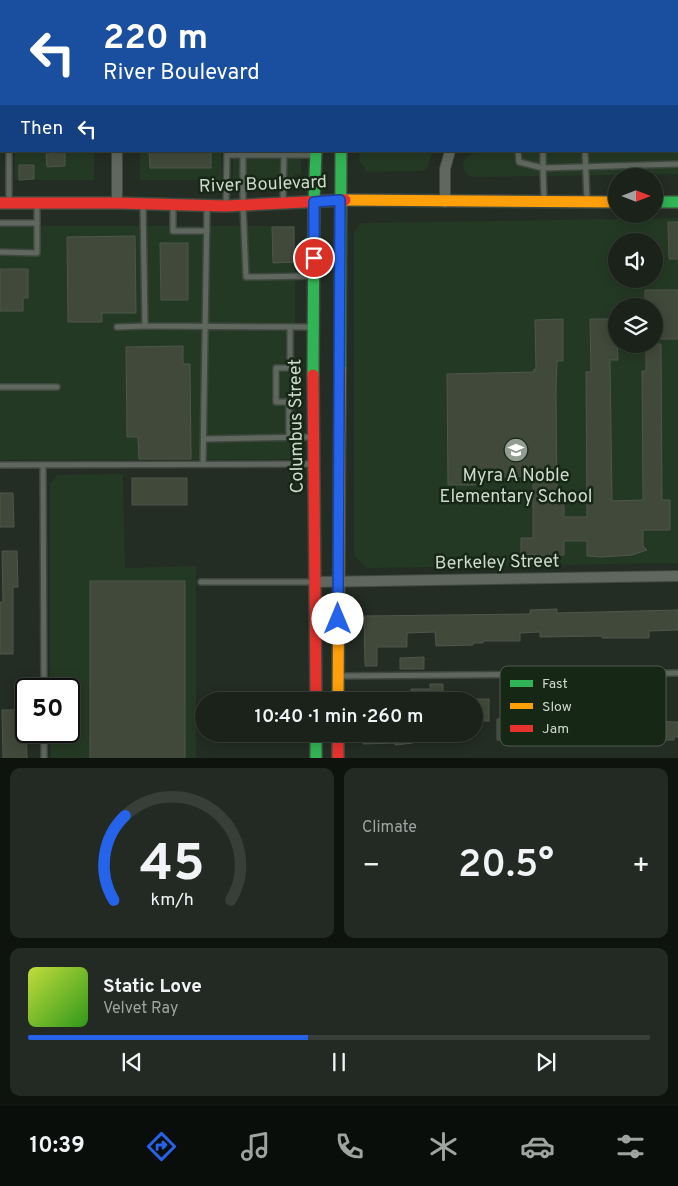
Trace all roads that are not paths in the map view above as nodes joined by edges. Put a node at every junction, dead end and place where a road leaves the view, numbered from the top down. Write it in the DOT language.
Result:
graph roads {
  1 [pos="9,152"];
  2 [pos="117,152"];
  3 [pos="341,152"];
  4 [pos="518,152"];
  5 [pos="543,152"];
  6 [pos="585,152"];
  7 [pos="227,153"];
  8 [pos="316,153"];
  9 [pos="447,153"];
  10 [pos="243,155"];
  11 [pos="284,156"];
  12 [pos="678,164"];
  13 [pos="585,166"];
  14 [pos="543,168"];
  15 [pos="340,200"];
  16 [pos="314,202"];
  17 [pos="445,202"];
  18 [pos="544,202"];
  19 [pos="587,202"];
  20 [pos="608,202"];
  21 [pos="663,202"];
  22 [pos="678,202"];
  23 [pos="5,203"];
  24 [pos="37,203"];
  25 [pos="117,203"];
  26 [pos="283,203"];
  27 [pos="143,204"];
  28 [pos="173,204"];
  29 [pos="208,205"];
  30 [pos="243,205"];
  31 [pos="226,206"];
  32 [pos="0,223"];
  33 [pos="37,223"];
  34 [pos="207,231"];
  35 [pos="0,252"];
  36 [pos="314,276"];
  37 [pos="145,326"];
  38 [pos="117,327"];
  39 [pos="290,327"];
  40 [pos="313,327"];
  41 [pos="206,328"];
  42 [pos="0,386"];
  43 [pos="56,386"];
  44 [pos="290,437"];
  45 [pos="314,437"];
  46 [pos="204,439"];
  47 [pos="203,464"];
  48 [pos="315,464"];
  49 [pos="0,465"];
  50 [pos="43,465"];
  51 [pos="678,576"];
  52 [pos="338,581"];
  53 [pos="201,582"];
  54 [pos="316,582"];
  55 [pos="500,675"];
  56 [pos="338,676"];
  57 [pos="44,678"];
  58 [pos="316,692"];
  59 [pos="338,692"];
  60 [pos="316,742"];
  61 [pos="338,742"];
  62 [pos="44,743"];
  63 [pos="44,758"];
  64 [pos="316,758"];
  65 [pos="338,758"];
  1 -- 23 [label="lane"];
  2 -- 25 [label="street"];
  3 -- 15 [label="main road"];
  4 -- 14 [label="lane"];
  5 -- 14 [label="lane"];
  6 -- 13 [label="lane"];
  7 -- 10 [label="lane"];
  7 -- 31 [label="lane"];
  8 -- 11 [label="lane"];
  8 -- 16 [label="main road, Columbus Street"];
  9 -- 17 [label="street"];
  10 -- 11 [label="lane"];
  10 -- 30 [label="lane"];
  11 -- 26 [label="lane"];
  12 -- 13 [label="lane"];
  13 -- 14 [label="lane"];
  13 -- 19 [label="lane"];
  14 -- 18 [label="lane"];
  15 -- 16 [label="main road, River Boulevard"];
  15 -- 17 [label="main road, River Boulevard"];
  15 -- 52 [label="main road"];
  16 -- 26 [label="main road, River Boulevard"];
  16 -- 36 [label="main road, Columbus Street"];
  17 -- 18 [label="main road, River Boulevard"];
  18 -- 19 [label="main road, River Boulevard"];
  19 -- 20 [label="main road, River Boulevard"];
  21 -- 22 [label="main road"];
  23 -- 24 [label="main road, River Boulevard"];
  24 -- 25 [label="main road, River Boulevard"];
  24 -- 33 [label="lane"];
  25 -- 27 [label="main road, River Boulevard"];
  26 -- 30 [label="main road, River Boulevard"];
  27 -- 28 [label="main road, River Boulevard"];
  27 -- 37 [label="lane"];
  28 -- 29 [label="main road, River Boulevard"];
  28 -- 34 [label="lane"];
  29 -- 31 [label="main road, River Boulevard"];
  29 -- 34 [label="lane"];
  30 -- 31 [label="main road, River Boulevard"];
  30 -- 36 [label="lane"];
  32 -- 33 [label="lane"];
  33 -- 35 [label="lane"];
  34 -- 41 [label="lane"];
  36 -- 40 [label="main road, Columbus Street"];
  37 -- 38 [label="lane"];
  37 -- 41 [label="lane"];
  39 -- 40 [label="lane"];
  39 -- 41 [label="lane"];
  39 -- 44 [label="lane"];
  40 -- 45 [label="main road, Columbus Street"];
  41 -- 46 [label="lane"];
  42 -- 43 [label="lane"];
  44 -- 45 [label="lane"];
  44 -- 46 [label="lane"];
  45 -- 48 [label="main road, Columbus Street"];
  46 -- 47 [label="lane"];
  47 -- 48 [label="lane"];
  47 -- 50 [label="lane"];
  48 -- 54 [label="main road, Columbus Street"];
  49 -- 50 [label="lane"];
  50 -- 57 [label="lane"];
  51 -- 52 [label="street, Berkeley Street"];
  52 -- 54 [label="street, Berkeley Street"];
  52 -- 56 [label="main road"];
  53 -- 54 [label="lane"];
  54 -- 58 [label="main road, Columbus Street"];
  55 -- 56 [label="lane"];
  56 -- 59 [label="main road"];
  60 -- 64 [label="main road"];
  61 -- 65 [label="main road"];
  62 -- 63 [label="lane"];
}
